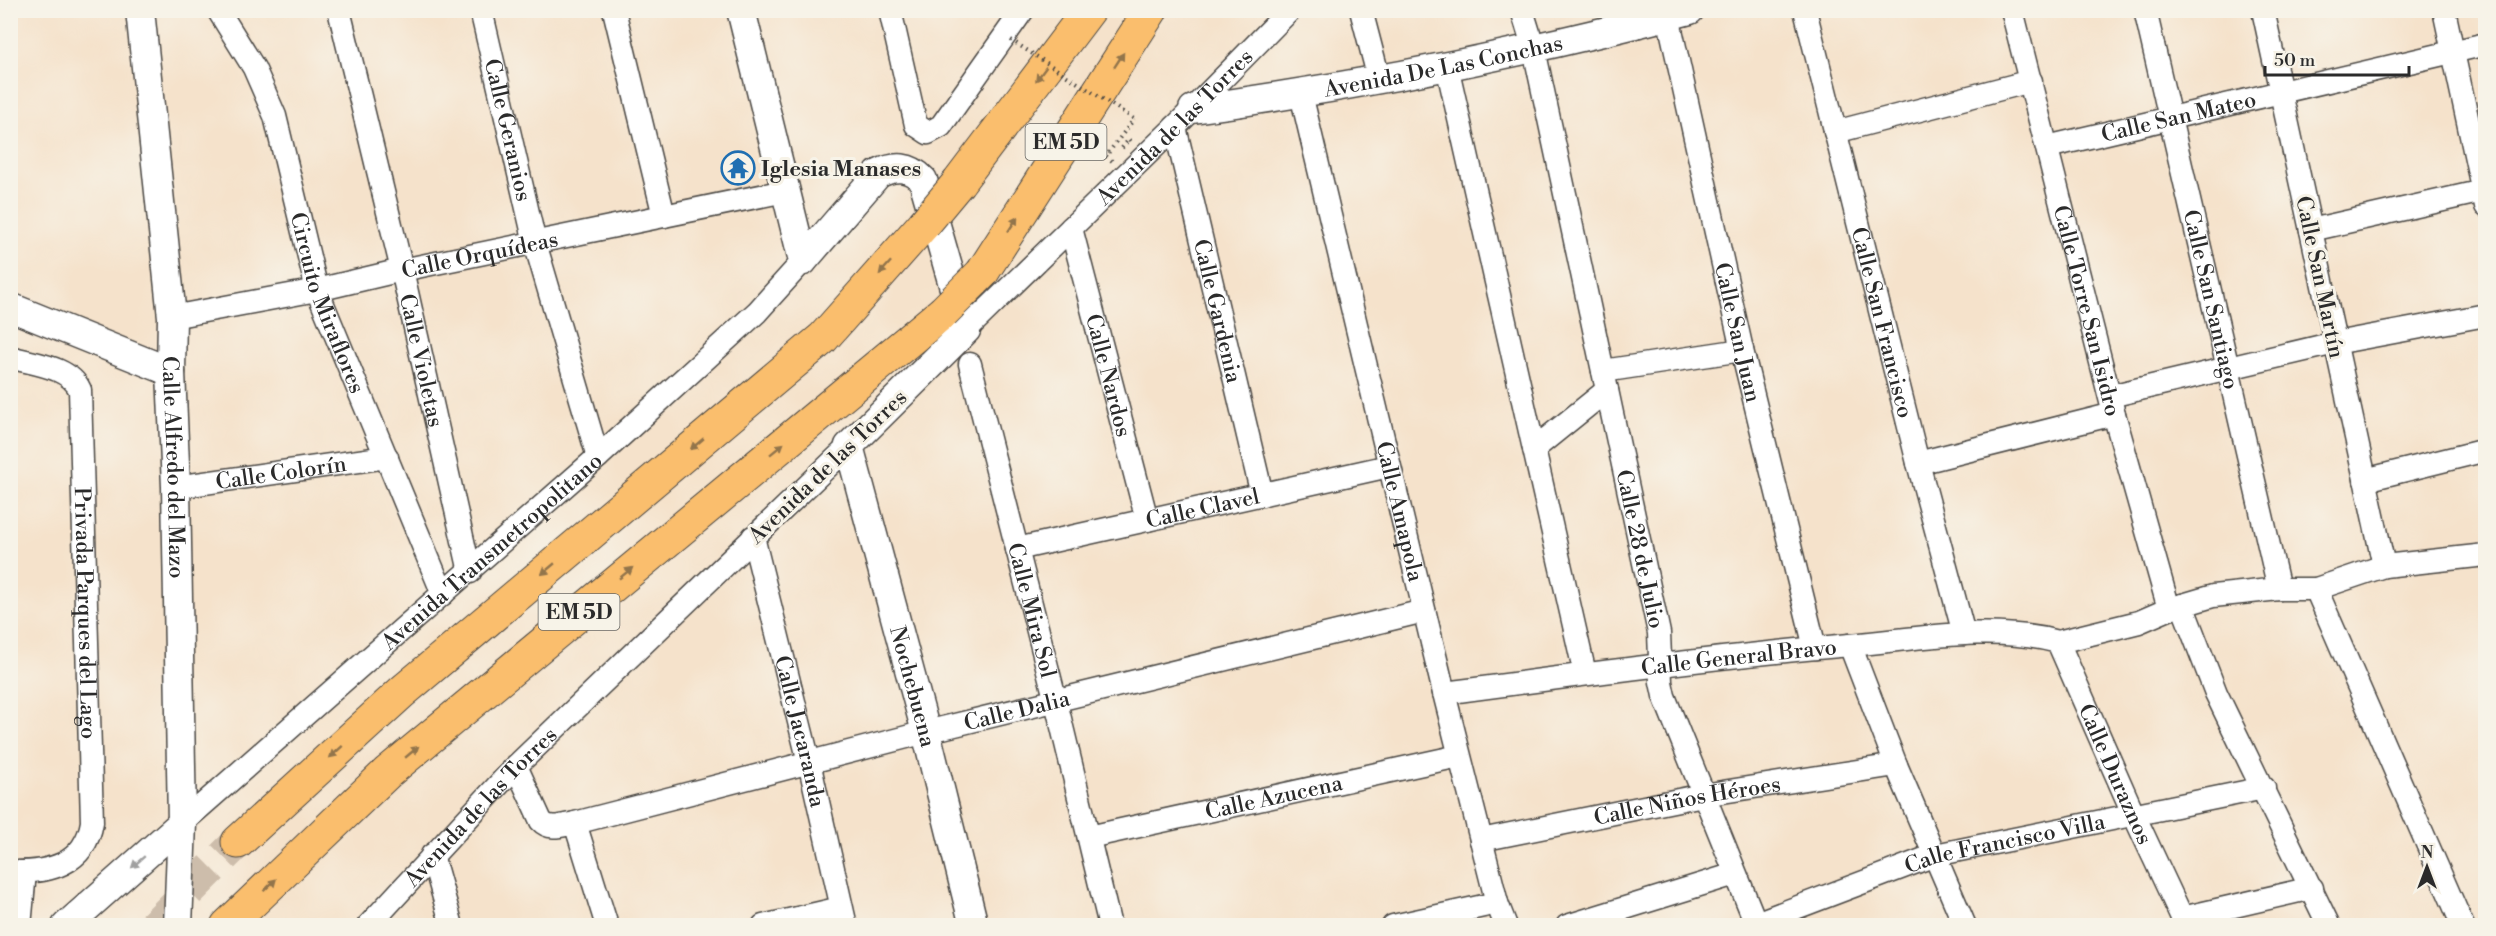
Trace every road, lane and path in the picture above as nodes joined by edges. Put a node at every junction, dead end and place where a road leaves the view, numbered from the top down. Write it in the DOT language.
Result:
graph roads {
  1 [pos="140,10"];
  2 [pos="218,10"];
  3 [pos="339,10"];
  4 [pos="481,10"];
  5 [pos="614,10"];
  6 [pos="741,10"];
  7 [pos="890,10"];
  8 [pos="1023,10"];
  9 [pos="1089,10"];
  10 [pos="1151,10"];
  11 [pos="1290,10"];
  12 [pos="1361,10"];
  13 [pos="1522,10"];
  14 [pos="1805,10"];
  15 [pos="2012,10"];
  16 [pos="2145,10"];
  17 [pos="2263,10"];
  18 [pos="2444,10"];
  19 [pos="1679,13"];
  20 [pos="1011,40"];
  21 [pos="2486,44"];
  22 [pos="1534,49"];
  23 [pos="2453,52"];
  24 [pos="1447,66"];
  25 [pos="1378,79"];
  26 [pos="2031,81"];
  27 [pos="2281,91"];
  28 [pos="1301,94"];
  29 [pos="2171,117"];
  30 [pos="1184,118"];
  31 [pos="1134,119"];
  32 [pos="1835,132"];
  33 [pos="2047,147"];
  34 [pos="785,191"];
  35 [pos="2484,198"];
  36 [pos="664,216"];
  37 [pos="1071,228"];
  38 [pos="2311,230"];
  39 [pos="535,243"];
  40 [pos="802,261"];
  41 [pos="402,270"];
  42 [pos="317,290"];
  43 [pos="10,307"];
  44 [pos="2486,315"];
  45 [pos="172,317"];
  46 [pos="955,321"];
  47 [pos="2335,344"];
  48 [pos="1742,350"];
  49 [pos="10,357"];
  50 [pos="970,364"];
  51 [pos="2226,367"];
  52 [pos="171,372"];
  53 [pos="1605,380"];
  54 [pos="2112,405"];
  55 [pos="849,446"];
  56 [pos="1534,449"];
  57 [pos="2486,450"];
  58 [pos="387,457"];
  59 [pos="598,457"];
  60 [pos="1918,463"];
  61 [pos="1389,466"];
  62 [pos="2365,480"];
  63 [pos="176,487"];
  64 [pos="1262,495"];
  65 [pos="1147,520"];
  66 [pos="753,537"];
  67 [pos="1017,549"];
  68 [pos="2486,555"];
  69 [pos="2384,566"];
  70 [pos="470,572"];
  71 [pos="2279,589"];
  72 [pos="2316,589"];
  73 [pos="443,594"];
  74 [pos="2176,607"];
  75 [pos="1424,611"];
  76 [pos="1964,634"];
  77 [pos="2058,642"];
  78 [pos="1850,645"];
  79 [pos="1815,648"];
  80 [pos="1661,664"];
  81 [pos="1585,674"];
  82 [pos="1444,693"];
  83 [pos="1056,702"];
  84 [pos="926,732"];
  85 [pos="1459,756"];
  86 [pos="809,762"];
  87 [pos="1896,765"];
  88 [pos="516,766"];
  89 [pos="2264,788"];
  90 [pos="1703,795"];
  91 [pos="2133,813"];
  92 [pos="575,822"];
  93 [pos="182,824"];
  94 [pos="1089,837"];
  95 [pos="1481,840"];
  96 [pos="238,842"];
  97 [pos="432,855"];
  98 [pos="1935,855"];
  99 [pos="18,872"];
  100 [pos="1736,874"];
  101 [pos="2312,888"];
  102 [pos="1497,903"];
  103 [pos="844,917"];
  104 [pos="2184,922"];
  105 [pos="1756,924"];
  106 [pos="20,926"];
  107 [pos="66,926"];
  108 [pos="178,926"];
  109 [pos="227,926"];
  110 [pos="368,926"];
  111 [pos="452,926"];
  112 [pos="607,926"];
  113 [pos="763,926"];
  114 [pos="974,926"];
  115 [pos="1110,926"];
  116 [pos="1393,926"];
  117 [pos="1506,926"];
  118 [pos="1567,926"];
  119 [pos="1965,926"];
  120 [pos="2330,926"];
  121 [pos="2463,926"];
  1 -- 45 [label="street, Calle Alfredo del Mazo"];
  2 -- 42 [label="street, Circuito Miraflores"];
  3 -- 41 [label="street, Calle Violetas"];
  4 -- 39 [label="street, Calle Geranios"];
  5 -- 36 [label="street"];
  6 -- 34 [label="street"];
  7 -- 8 [label="street"];
  9 -- 96 [label="highway, EM 5D, one-way, bridge"];
  46 -- 10 [label="highway, EM 5D, one-way, bridge"];
  11 -- 30 [label="street, Avenida de las Torres"];
  12 -- 25 [label="street"];
  13 -- 22 [label="street, Calle 28 de Julio"];
  14 -- 32 [label="street, Calle San Francisco"];
  15 -- 26 [label="street, Calle Torre San Isidro"];
  16 -- 29 [label="street, Calle San Santiago"];
  17 -- 27 [label="street, Calle San Martín"];
  18 -- 23 [label="street"];
  19 -- 22 [label="street, Avenida De Las Conchas"];
  19 -- 48 [label="street, Calle San Juan"];
  20 -- 31 [label="path, bridge"];
  21 -- 23 [label="street, Calle San Mateo"];
  22 -- 24 [label="street, Avenida De Las Conchas"];
  22 -- 53 [label="street, Calle 28 de Julio"];
  23 -- 27 [label="street, Calle San Mateo"];
  23 -- 35 [label="street"];
  24 -- 25 [label="street, Avenida De Las Conchas"];
  24 -- 56 [label="street"];
  25 -- 28 [label="street, Avenida De Las Conchas"];
  26 -- 32 [label="street"];
  26 -- 33 [label="street, Calle Torre San Isidro"];
  27 -- 29 [label="street, Calle San Mateo"];
  27 -- 38 [label="street, Calle San Martín"];
  28 -- 30 [label="street, Avenida De Las Conchas"];
  28 -- 61 [label="street, Calle Amapola"];
  29 -- 33 [label="street, Calle San Mateo"];
  29 -- 51 [label="street, Calle San Santiago"];
  30 -- 37 [label="street, Avenida de las Torres"];
  30 -- 64 [label="street, Calle Gardenia"];
  32 -- 60 [label="street, Calle San Francisco"];
  33 -- 54 [label="street, Calle Torre San Isidro"];
  34 -- 36 [label="street, Calle Orquídeas"];
  34 -- 40 [label="street"];
  35 -- 38 [label="street"];
  36 -- 39 [label="street, Calle Orquídeas"];
  37 -- 46 [label="street, Avenida de las Torres"];
  37 -- 65 [label="street, Calle Nardos"];
  38 -- 47 [label="street, Calle San Martín"];
  39 -- 41 [label="street, Calle Orquídeas"];
  39 -- 59 [label="street, Calle Geranios"];
  40 -- 46 [label="street, Avenida Transmetropolitano"];
  40 -- 59 [label="street, Avenida Transmetropolitano"];
  41 -- 42 [label="street, Calle Orquídeas"];
  41 -- 70 [label="street, Calle Violetas"];
  42 -- 45 [label="street, Calle Orquídeas"];
  42 -- 58 [label="street, Circuito Miraflores"];
  43 -- 52 [label="street"];
  44 -- 47 [label="street"];
  45 -- 52 [label="street, Calle Alfredo del Mazo"];
  46 -- 55 [label="street, Avenida de las Torres"];
  109 -- 46 [label="highway, EM 5D, one-way"];
  47 -- 51 [label="street"];
  47 -- 62 [label="street, Calle San Martín"];
  48 -- 53 [label="street"];
  48 -- 79 [label="street, Calle San Juan"];
  49 -- 99 [label="street, Privada Parques del Lago"];
  50 -- 67 [label="street, Calle Mira Sol"];
  51 -- 54 [label="street"];
  51 -- 71 [label="street, Calle San Santiago"];
  52 -- 63 [label="street, Calle Alfredo del Mazo"];
  53 -- 56 [label="street"];
  53 -- 80 [label="street, Calle 28 de Julio"];
  54 -- 60 [label="street"];
  54 -- 74 [label="street, Calle Torre San Isidro"];
  55 -- 66 [label="street, Avenida de las Torres"];
  55 -- 84 [label="street, Nochebuena"];
  56 -- 81 [label="street"];
  57 -- 62 [label="street"];
  58 -- 63 [label="street, Calle Colorín"];
  58 -- 73 [label="street, Circuito Miraflores"];
  59 -- 70 [label="street, Avenida Transmetropolitano"];
  60 -- 76 [label="street, Calle San Francisco"];
  61 -- 64 [label="street, Calle Clavel"];
  61 -- 75 [label="street, Calle Amapola"];
  62 -- 69 [label="street, Calle San Martín"];
  63 -- 93 [label="street, Calle Alfredo del Mazo"];
  64 -- 65 [label="street, Calle Clavel"];
  65 -- 67 [label="street, Calle Clavel"];
  66 -- 86 [label="street, Calle Jacaranda"];
  66 -- 88 [label="street, Avenida de las Torres"];
  67 -- 83 [label="street, Calle Mira Sol"];
  68 -- 69 [label="street"];
  69 -- 72 [label="street"];
  70 -- 73 [label="street, Avenida Transmetropolitano"];
  71 -- 72 [label="street"];
  71 -- 74 [label="street"];
  72 -- 121 [label="street"];
  73 -- 93 [label="street, Avenida Transmetropolitano"];
  74 -- 77 [label="street"];
  74 -- 89 [label="street, Calle Torre San Isidro"];
  75 -- 82 [label="street, Calle Amapola"];
  75 -- 83 [label="street, Calle Dalia"];
  76 -- 77 [label="street, Calle General Bravo"];
  76 -- 78 [label="street, Calle General Bravo"];
  77 -- 91 [label="street, Calle Duraznos"];
  78 -- 79 [label="street, Calle General Bravo"];
  78 -- 87 [label="street"];
  79 -- 80 [label="street, Calle General Bravo"];
  80 -- 81 [label="street, Calle General Bravo"];
  80 -- 90 [label="street, Calle 28 de Julio"];
  81 -- 82 [label="street, Calle General Bravo"];
  82 -- 85 [label="street, Calle Amapola"];
  83 -- 84 [label="street, Calle Dalia"];
  83 -- 94 [label="street, Calle Mira Sol"];
  84 -- 86 [label="street, Calle Dalia"];
  84 -- 114 [label="street, Nochebuena"];
  85 -- 94 [label="street, Calle Azucena"];
  85 -- 95 [label="street, Calle Amapola"];
  86 -- 92 [label="street, Calle Dalia"];
  86 -- 103 [label="street, Calle Jacaranda"];
  87 -- 90 [label="street, Calle Niños Héroes"];
  87 -- 98 [label="street"];
  88 -- 92 [label="street"];
  88 -- 97 [label="street, Avenida de las Torres"];
  89 -- 91 [label="street, Calle Francisco Villa"];
  89 -- 101 [label="street, Calle Torre San Isidro"];
  90 -- 95 [label="street, Calle Niños Héroes"];
  90 -- 100 [label="street, Calle 28 de Julio"];
  91 -- 98 [label="street, Calle Francisco Villa"];
  91 -- 104 [label="street, Calle Duraznos"];
  92 -- 112 [label="street"];
  93 -- 107 [label="street, Avenida Transmetropolitano, one-way"];
  93 -- 108 [label="street, Calle Alfredo del Mazo"];
  94 -- 115 [label="street, Calle Mira Sol"];
  95 -- 102 [label="street, Calle Amapola"];
  97 -- 110 [label="street, Avenida de las Torres"];
  97 -- 111 [label="street"];
  98 -- 105 [label="street, Calle Francisco Villa"];
  98 -- 119 [label="street"];
  99 -- 106 [label="street, Privada Parques del Lago"];
  100 -- 105 [label="street, Calle 28 de Julio"];
  100 -- 118 [label="street"];
  101 -- 104 [label="street"];
  101 -- 120 [label="street, Calle Torre San Isidro"];
  102 -- 116 [label="street"];
  102 -- 117 [label="street, Calle Amapola"];
  103 -- 113 [label="street"];
}
